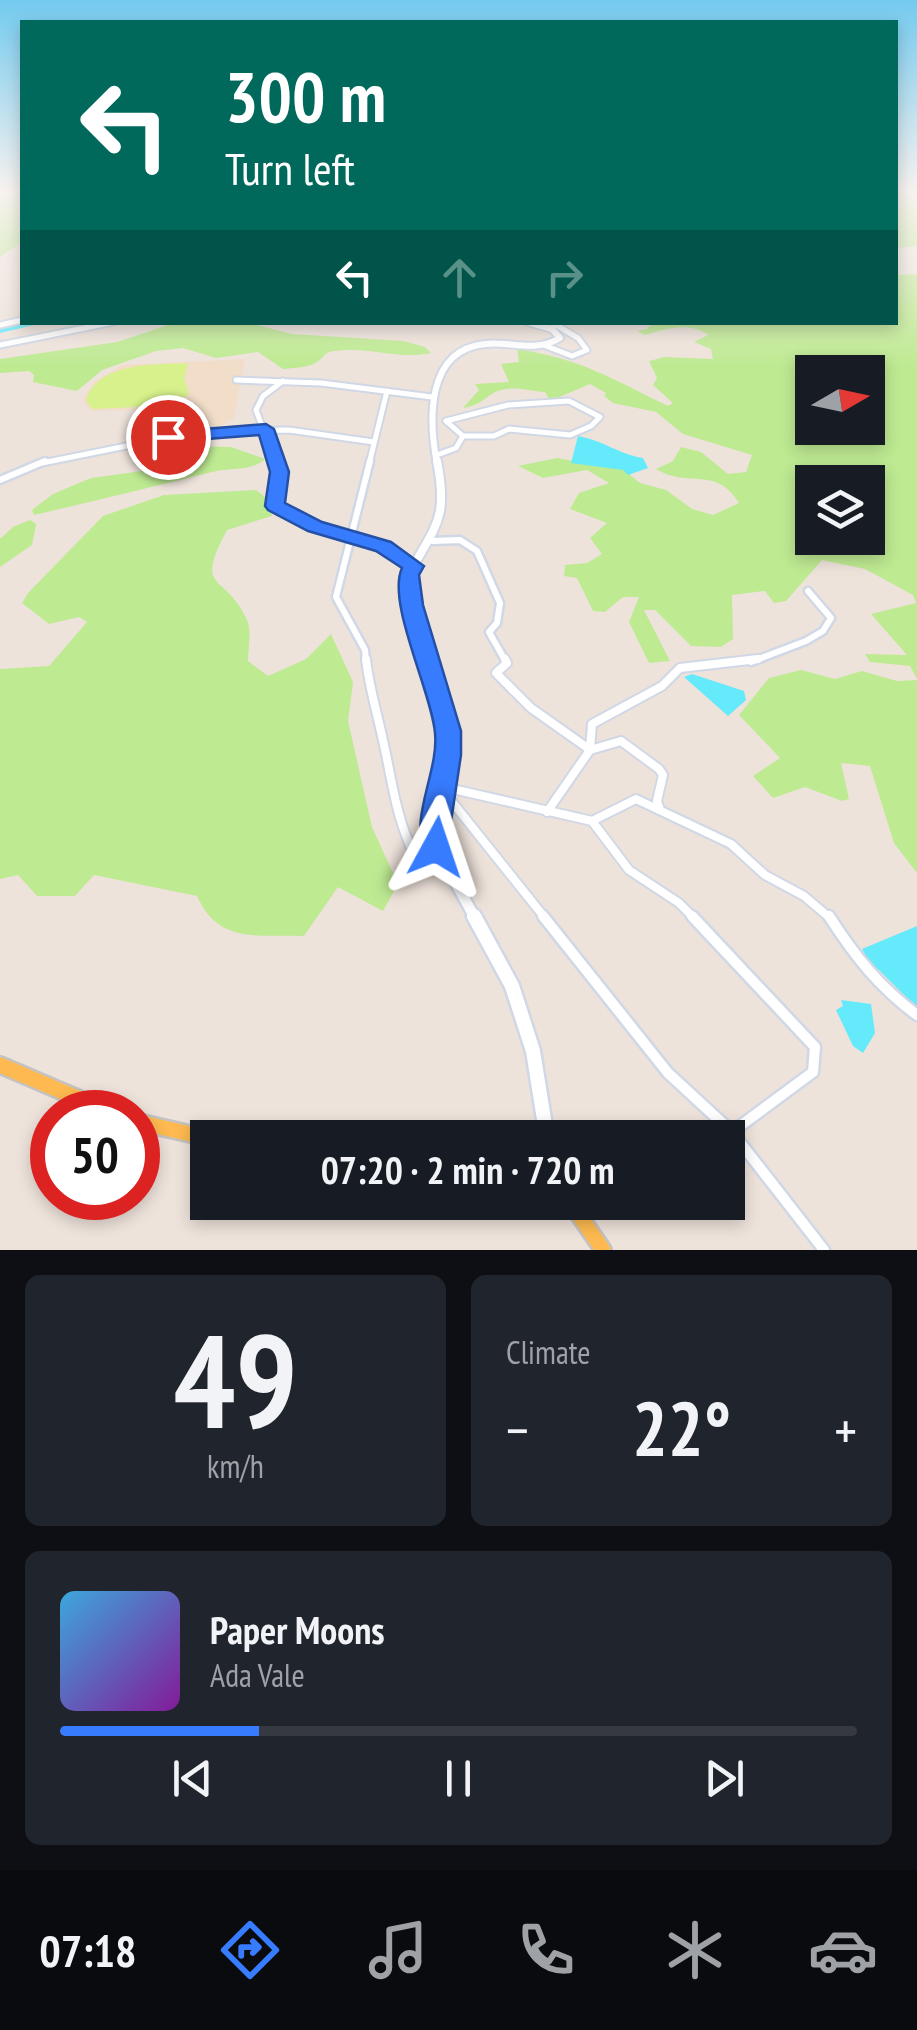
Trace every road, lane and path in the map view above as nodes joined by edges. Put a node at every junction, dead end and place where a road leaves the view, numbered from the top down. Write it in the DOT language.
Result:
graph roads {
  1 [pos="99,325"];
  2 [pos="537,325"];
  3 [pos="554,325"];
  4 [pos="564,334"];
  5 [pos="0,345"];
  6 [pos="546,346"];
  7 [pos="236,380"];
  8 [pos="283,381"];
  9 [pos="388,391"];
  10 [pos="432,397"];
  11 [pos="266,429"];
  12 [pos="463,436"];
  13 [pos="374,442"];
  14 [pos="437,455"];
  15 [pos="0,480"];
  16 [pos="352,539"];
  17 [pos="433,541"];
  18 [pos="413,566"];
  19 [pos="808,591"];
  20 [pos="590,750"];
  21 [pos="442,787"];
  22 [pos="660,810"];
  23 [pos="547,813"];
  24 [pos="592,822"];
  25 [pos="436,847"];
  26 [pos="917,1015"];
  27 [pos="0,1065"];
  28 [pos="59,1090"];
  29 [pos="544,1120"];
  30 [pos="719,1120"];
  31 [pos="745,1122"];
  32 [pos="160,1127"];
  33 [pos="190,1134"];
  34 [pos="745,1149"];
  35 [pos="583,1220"];
  36 [pos="604,1250"];
  37 [pos="824,1250"];
  1 -- 5 [label="street"];
  2 -- 4 [label="main road"];
  3 -- 4 [label="street"];
  4 -- 6 [label="main road"];
  4 -- 6 [label="street"];
  6 -- 10 [label="main road"];
  7 -- 8 [label="street"];
  8 -- 9 [label="street"];
  8 -- 11 [label="street"];
  9 -- 10 [label="street"];
  9 -- 13 [label="street"];
  10 -- 14 [label="main road"];
  11 -- 13 [label="street"];
  11 -- 15 [label="street"];
  11 -- 16 [label="street"];
  12 -- 12 [label="street"];
  12 -- 14 [label="street"];
  13 -- 16 [label="street"];
  14 -- 17 [label="main road"];
  16 -- 18 [label="street"];
  16 -- 25 [label="street"];
  17 -- 18 [label="main road"];
  17 -- 20 [label="street"];
  18 -- 21 [label="main road"];
  19 -- 20 [label="street"];
  20 -- 22 [label="street"];
  20 -- 23 [label="street"];
  21 -- 23 [label="street"];
  21 -- 25 [label="main road"];
  21 -- 30 [label="street"];
  22 -- 24 [label="street"];
  22 -- 26 [label="street"];
  23 -- 24 [label="street"];
  24 -- 31 [label="street"];
  25 -- 29 [label="main road"];
  27 -- 28 [label="main road"];
  32 -- 33 [label="main road"];
  34 -- 37 [label="street"];
  35 -- 36 [label="main road"];
}
